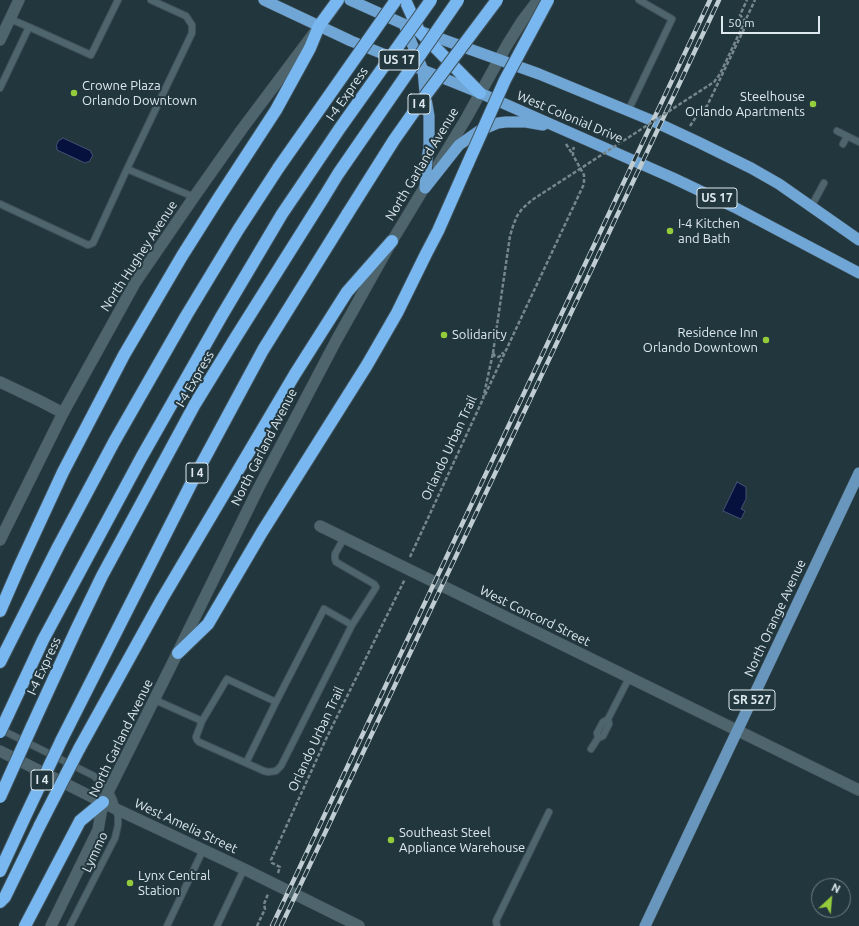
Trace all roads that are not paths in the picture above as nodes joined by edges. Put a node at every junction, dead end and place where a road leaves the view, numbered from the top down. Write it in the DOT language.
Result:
graph roads {
  1 [pos="19,0"];
  2 [pos="118,0"];
  3 [pos="151,0"];
  4 [pos="264,0"];
  5 [pos="338,0"];
  6 [pos="350,0"];
  7 [pos="396,0"];
  8 [pos="405,0"];
  9 [pos="431,0"];
  10 [pos="458,0"];
  11 [pos="497,0"];
  12 [pos="538,0"];
  13 [pos="548,0"];
  14 [pos="639,0"];
  15 [pos="10,19"];
  16 [pos="404,24"];
  17 [pos="319,26"];
  18 [pos="28,28"];
  19 [pos="419,31"];
  20 [pos="0,40"];
  21 [pos="499,59"];
  22 [pos="423,70"];
  23 [pos="0,88"];
  24 [pos="480,93"];
  25 [pos="628,111"];
  26 [pos="837,131"];
  27 [pos="567,136"];
  28 [pos="847,136"];
  29 [pos="859,142"];
  30 [pos="843,144"];
  31 [pos="127,170"];
  32 [pos="824,183"];
  33 [pos="425,188"];
  34 [pos="194,196"];
  35 [pos="0,204"];
  36 [pos="811,207"];
  37 [pos="859,240"];
  38 [pos="392,241"];
  39 [pos="859,273"];
  40 [pos="0,382"];
  41 [pos="63,413"];
  42 [pos="859,473"];
  43 [pos="320,526"];
  44 [pos="344,538"];
  45 [pos="0,540"];
  46 [pos="0,612"];
  47 [pos="352,625"];
  48 [pos="178,653"];
  49 [pos="0,662"];
  50 [pos="629,678"];
  51 [pos="155,700"];
  52 [pos="276,702"];
  53 [pos="202,721"];
  54 [pos="0,729"];
  55 [pos="738,730"];
  56 [pos="0,732"];
  57 [pos="591,749"];
  58 [pos="0,751"];
  59 [pos="246,763"];
  60 [pos="109,790"];
  61 [pos="859,790"];
  62 [pos="0,797"];
  63 [pos="103,802"];
  64 [pos="116,809"];
  65 [pos="549,812"];
  66 [pos="203,850"];
  67 [pos="244,869"];
  68 [pos="0,871"];
  69 [pos="0,902"];
  70 [pos="52,925"];
  71 [pos="25,926"];
  72 [pos="70,926"];
  73 [pos="166,926"];
  74 [pos="217,926"];
  75 [pos="359,926"];
  76 [pos="497,926"];
  77 [pos="645,926"];
  1 -- 15 [label="street"];
  2 -- 18 [label="lane"];
  3 -- 31 [label="lane"];
  4 -- 17 [label="highway, West Colonial Drive / US 17"];
  5 -- 17 [label="highway"];
  6 -- 16 [label="highway, West Colonial Drive / US 17"];
  7 -- 49 [label="highway, bridge"];
  8 -- 19 [label="highway"];
  9 -- 56 [label="highway, I-4 Express, bridge"];
  10 -- 62 [label="highway, I-4 Express, bridge"];
  11 -- 68 [label="highway, I 4, bridge"];
  12 -- 21 [label="street, North Garland Avenue"];
  13 -- 48 [label="highway, bridge"];
  14 -- 25 [label="lane"];
  15 -- 18 [label="lane"];
  15 -- 20 [label="street"];
  16 -- 19 [label="highway, West Colonial Drive / US 17"];
  16 -- 22 [label="highway"];
  17 -- 22 [label="highway, West Colonial Drive / US 17"];
  17 -- 34 [label="street, North Hughey Avenue"];
  17 -- 46 [label="highway"];
  18 -- 23 [label="lane"];
  19 -- 21 [label="highway, West Colonial Drive / US 17"];
  19 -- 24 [label="highway"];
  21 -- 24 [label="street, North Garland Avenue"];
  21 -- 25 [label="highway, West Colonial Drive / US 17"];
  22 -- 24 [label="highway, West Colonial Drive / US 17"];
  22 -- 33 [label="highway"];
  24 -- 27 [label="highway, West Colonial Drive / US 17"];
  24 -- 33 [label="street, North Garland Avenue"];
  25 -- 36 [label="highway, West Colonial Drive / US 17"];
  26 -- 28 [label="lane"];
  27 -- 33 [label="highway"];
  27 -- 39 [label="highway, West Colonial Drive / US 17"];
  28 -- 29 [label="lane"];
  28 -- 30 [label="lane"];
  31 -- 34 [label="lane"];
  31 -- 35 [label="lane"];
  32 -- 36 [label="lane"];
  33 -- 38 [label="street, North Garland Avenue"];
  34 -- 41 [label="street, North Hughey Avenue"];
  36 -- 37 [label="highway, West Colonial Drive / US 17"];
  38 -- 48 [label="street, North Garland Avenue"];
  38 -- 69 [label="highway, bridge"];
  40 -- 41 [label="street"];
  41 -- 45 [label="street, North Hughey Avenue"];
  42 -- 55 [label="main road, North Orange Avenue / SR 527"];
  43 -- 44 [label="street, West Concord Street"];
  44 -- 47 [label="lane"];
  44 -- 50 [label="street, West Concord Street"];
  47 -- 52 [label="lane"];
  47 -- 59 [label="lane"];
  48 -- 51 [label="street, North Garland Avenue"];
  50 -- 55 [label="street, West Concord Street"];
  50 -- 57 [label="lane"];
  51 -- 53 [label="lane"];
  51 -- 60 [label="street, North Garland Avenue"];
  52 -- 53 [label="lane"];
  52 -- 59 [label="lane"];
  53 -- 59 [label="lane"];
  54 -- 60 [label="lane, Lymmo"];
  55 -- 61 [label="street, West Concord Street"];
  55 -- 77 [label="main road, North Orange Avenue / SR 527"];
  58 -- 63 [label="street, West Amelia Street"];
  60 -- 63 [label="street, North Garland Avenue"];
  60 -- 64 [label="lane, Lymmo"];
  63 -- 64 [label="street, West Amelia Street"];
  63 -- 70 [label="street, North Garland Avenue"];
  63 -- 71 [label="highway"];
  64 -- 66 [label="street, West Amelia Street"];
  64 -- 72 [label="lane, Lymmo"];
  65 -- 76 [label="lane"];
  66 -- 67 [label="street, West Amelia Street"];
  66 -- 73 [label="lane"];
  67 -- 74 [label="lane"];
  67 -- 75 [label="street, West Amelia Street"];
}
